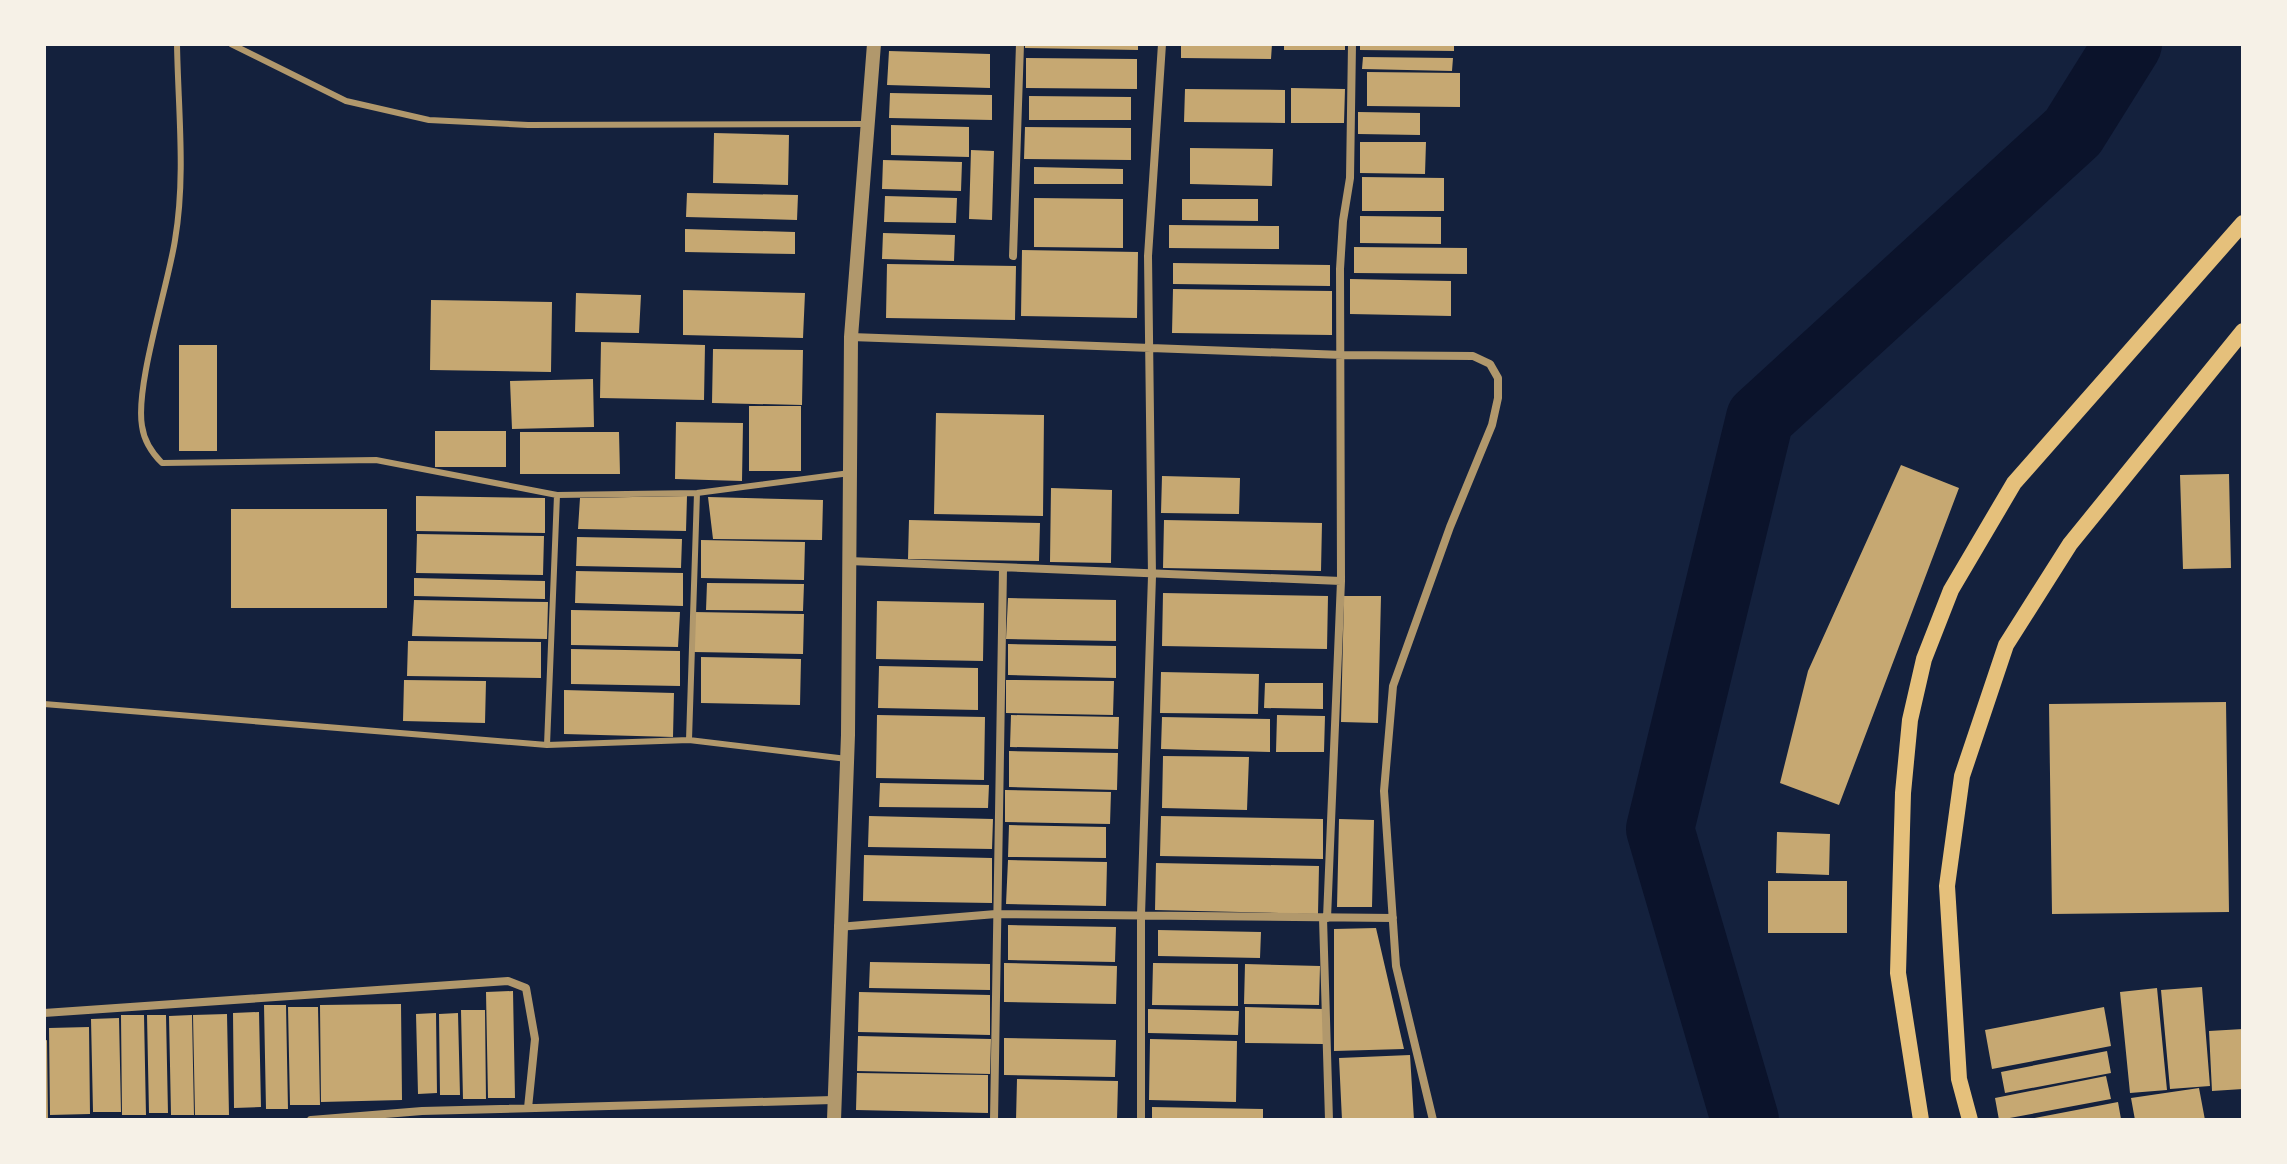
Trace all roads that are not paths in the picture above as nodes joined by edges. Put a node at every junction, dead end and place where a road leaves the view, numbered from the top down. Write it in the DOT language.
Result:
graph roads {
  1 [pos="177,44"];
  2 [pos="231,44"];
  3 [pos="874,44"];
  4 [pos="1020,44"];
  5 [pos="1162,44"];
  6 [pos="1352,44"];
  7 [pos="869,124"];
  8 [pos="2243,223"];
  9 [pos="1013,256"];
  10 [pos="2243,331"];
  11 [pos="851,337"];
  12 [pos="1149,349"];
  13 [pos="1343,355"];
  14 [pos="850,473"];
  15 [pos="697,493"];
  16 [pos="557,495"];
  17 [pos="849,561"];
  18 [pos="1003,569"];
  19 [pos="1152,576"];
  20 [pos="1341,581"];
  21 [pos="44,704"];
  22 [pos="689,740"];
  23 [pos="547,745"];
  24 [pos="847,759"];
  25 [pos="996,914"];
  26 [pos="1141,915"];
  27 [pos="1325,918"];
  28 [pos="1393,918"];
  29 [pos="838,927"];
  30 [pos="44,1013"];
  31 [pos="833,1100"];
  32 [pos="528,1108"];
  33 [pos="311,1120"];
  34 [pos="834,1120"];
  35 [pos="994,1120"];
  36 [pos="1141,1120"];
  37 [pos="1329,1120"];
  38 [pos="1433,1120"];
  39 [pos="1921,1120"];
  40 [pos="1970,1120"];
  1 -- 16 [label="lane"];
  2 -- 7 [label="lane"];
  3 -- 7 [label="street"];
  4 -- 9 [label="street"];
  5 -- 12 [label="street"];
  6 -- 13 [label="street"];
  7 -- 11 [label="street"];
  8 -- 39 [label="main road"];
  10 -- 40 [label="main road"];
  11 -- 12 [label="street"];
  11 -- 14 [label="street"];
  12 -- 13 [label="street"];
  12 -- 19 [label="street"];
  13 -- 20 [label="street"];
  13 -- 28 [label="street"];
  14 -- 15 [label="lane"];
  14 -- 17 [label="street"];
  15 -- 16 [label="lane"];
  15 -- 22 [label="lane"];
  16 -- 23 [label="lane"];
  17 -- 18 [label="street"];
  17 -- 24 [label="street"];
  18 -- 19 [label="street"];
  18 -- 25 [label="street"];
  19 -- 20 [label="street"];
  19 -- 26 [label="street"];
  20 -- 27 [label="street"];
  21 -- 23 [label="lane"];
  22 -- 23 [label="lane"];
  22 -- 24 [label="lane"];
  24 -- 29 [label="street"];
  25 -- 26 [label="street"];
  25 -- 29 [label="street"];
  25 -- 35 [label="street"];
  26 -- 27 [label="street"];
  26 -- 36 [label="street"];
  27 -- 28 [label="street"];
  27 -- 37 [label="street"];
  28 -- 38 [label="street"];
  29 -- 31 [label="street"];
  30 -- 32 [label="street"];
  31 -- 32 [label="street"];
  31 -- 34 [label="street"];
  32 -- 33 [label="street"];
}
